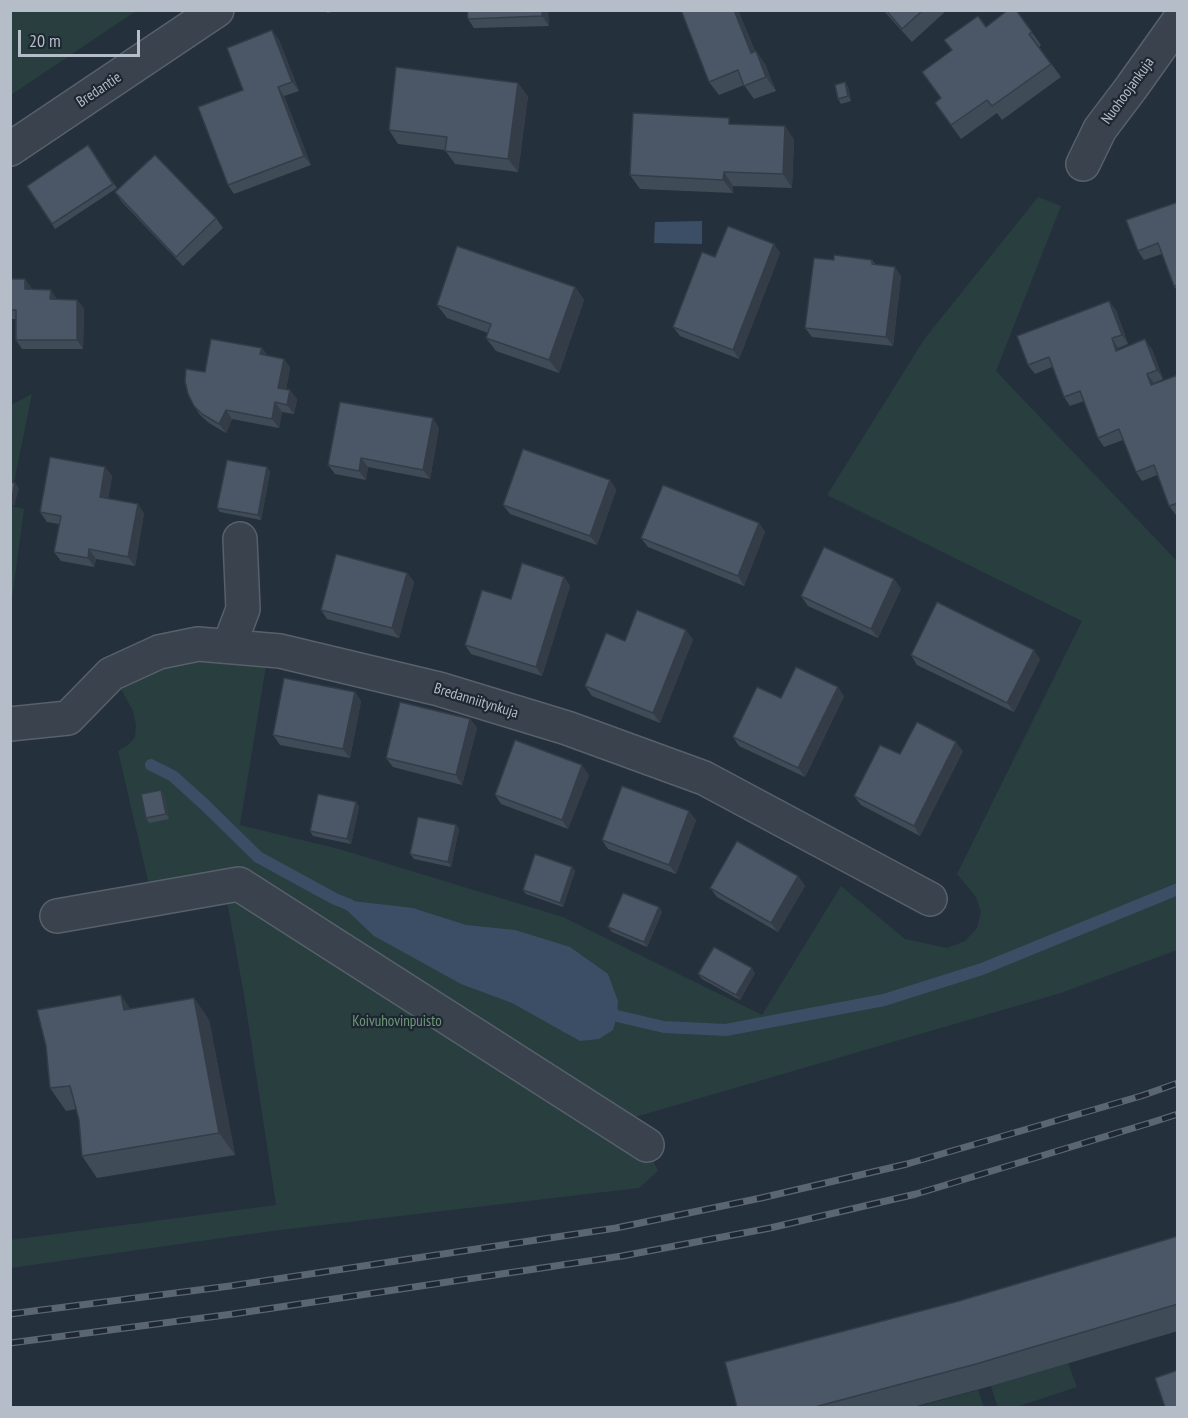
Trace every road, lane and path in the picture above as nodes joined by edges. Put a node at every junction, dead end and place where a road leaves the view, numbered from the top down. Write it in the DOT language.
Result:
graph roads {
  1 [pos="198,16"];
  2 [pos="1178,22"];
  3 [pos="10,149"];
  4 [pos="1083,164"];
  5 [pos="240,539"];
  6 [pos="229,646"];
  7 [pos="10,724"];
  8 [pos="930,899"];
  9 [pos="57,916"];
  10 [pos="647,1144"];
  1 -- 3 [label="street, Bredantie"];
  2 -- 4 [label="street, Nuohoojankuja"];
  5 -- 6 [label="street"];
  6 -- 7 [label="street, Bredanniitynkuja"];
  6 -- 8 [label="street, Bredanniitynkuja"];
  9 -- 10 [label="street"];
}
